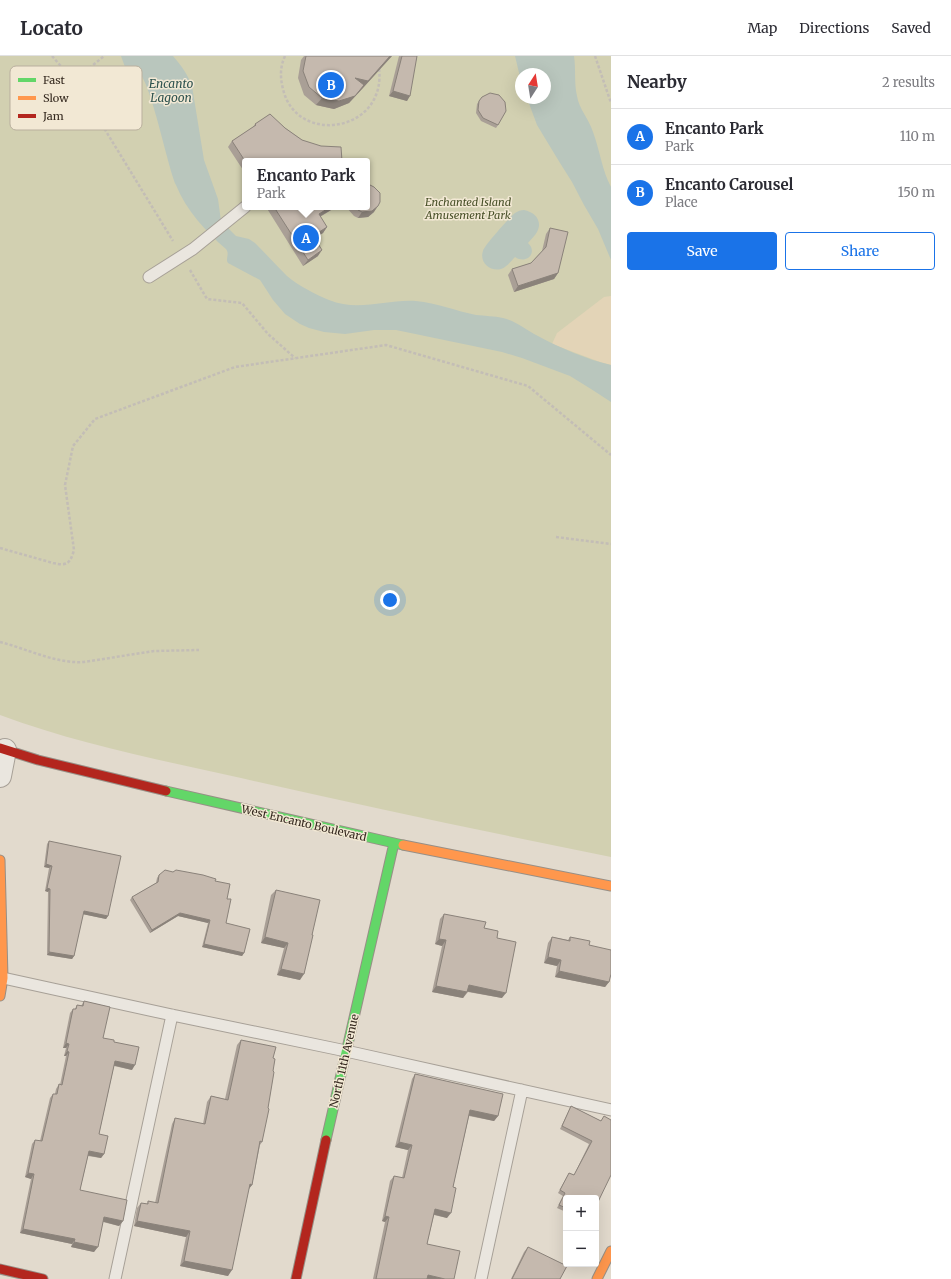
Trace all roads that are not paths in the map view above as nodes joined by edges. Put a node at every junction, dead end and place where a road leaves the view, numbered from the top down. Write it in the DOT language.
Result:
graph roads {
  1 [pos="242,209"];
  2 [pos="149,277"];
  3 [pos="2,749"];
  4 [pos="0,776"];
  5 [pos="394,843"];
  6 [pos="0,860"];
  7 [pos="611,886"];
  8 [pos="3,978"];
  9 [pos="0,996"];
  10 [pos="172,1015"];
  11 [pos="346,1051"];
  12 [pos="522,1090"];
  13 [pos="611,1110"];
  14 [pos="611,1251"];
  15 [pos="0,1269"];
  16 [pos="43,1279"];
  17 [pos="115,1279"];
  18 [pos="296,1279"];
  19 [pos="481,1279"];
  20 [pos="597,1279"];
  1 -- 2 [label="lane"];
  3 -- 4 [label="street"];
  3 -- 5 [label="street, West Encanto Boulevard"];
  5 -- 7 [label="street, West Encanto Boulevard"];
  5 -- 11 [label="street, North 11th Avenue"];
  6 -- 8 [label="street"];
  8 -- 9 [label="street"];
  8 -- 10 [label="lane"];
  10 -- 11 [label="lane"];
  10 -- 17 [label="lane"];
  11 -- 12 [label="lane"];
  11 -- 18 [label="street, North 11th Avenue"];
  12 -- 13 [label="lane"];
  12 -- 19 [label="lane"];
  14 -- 20 [label="street"];
  15 -- 16 [label="street"];
}
